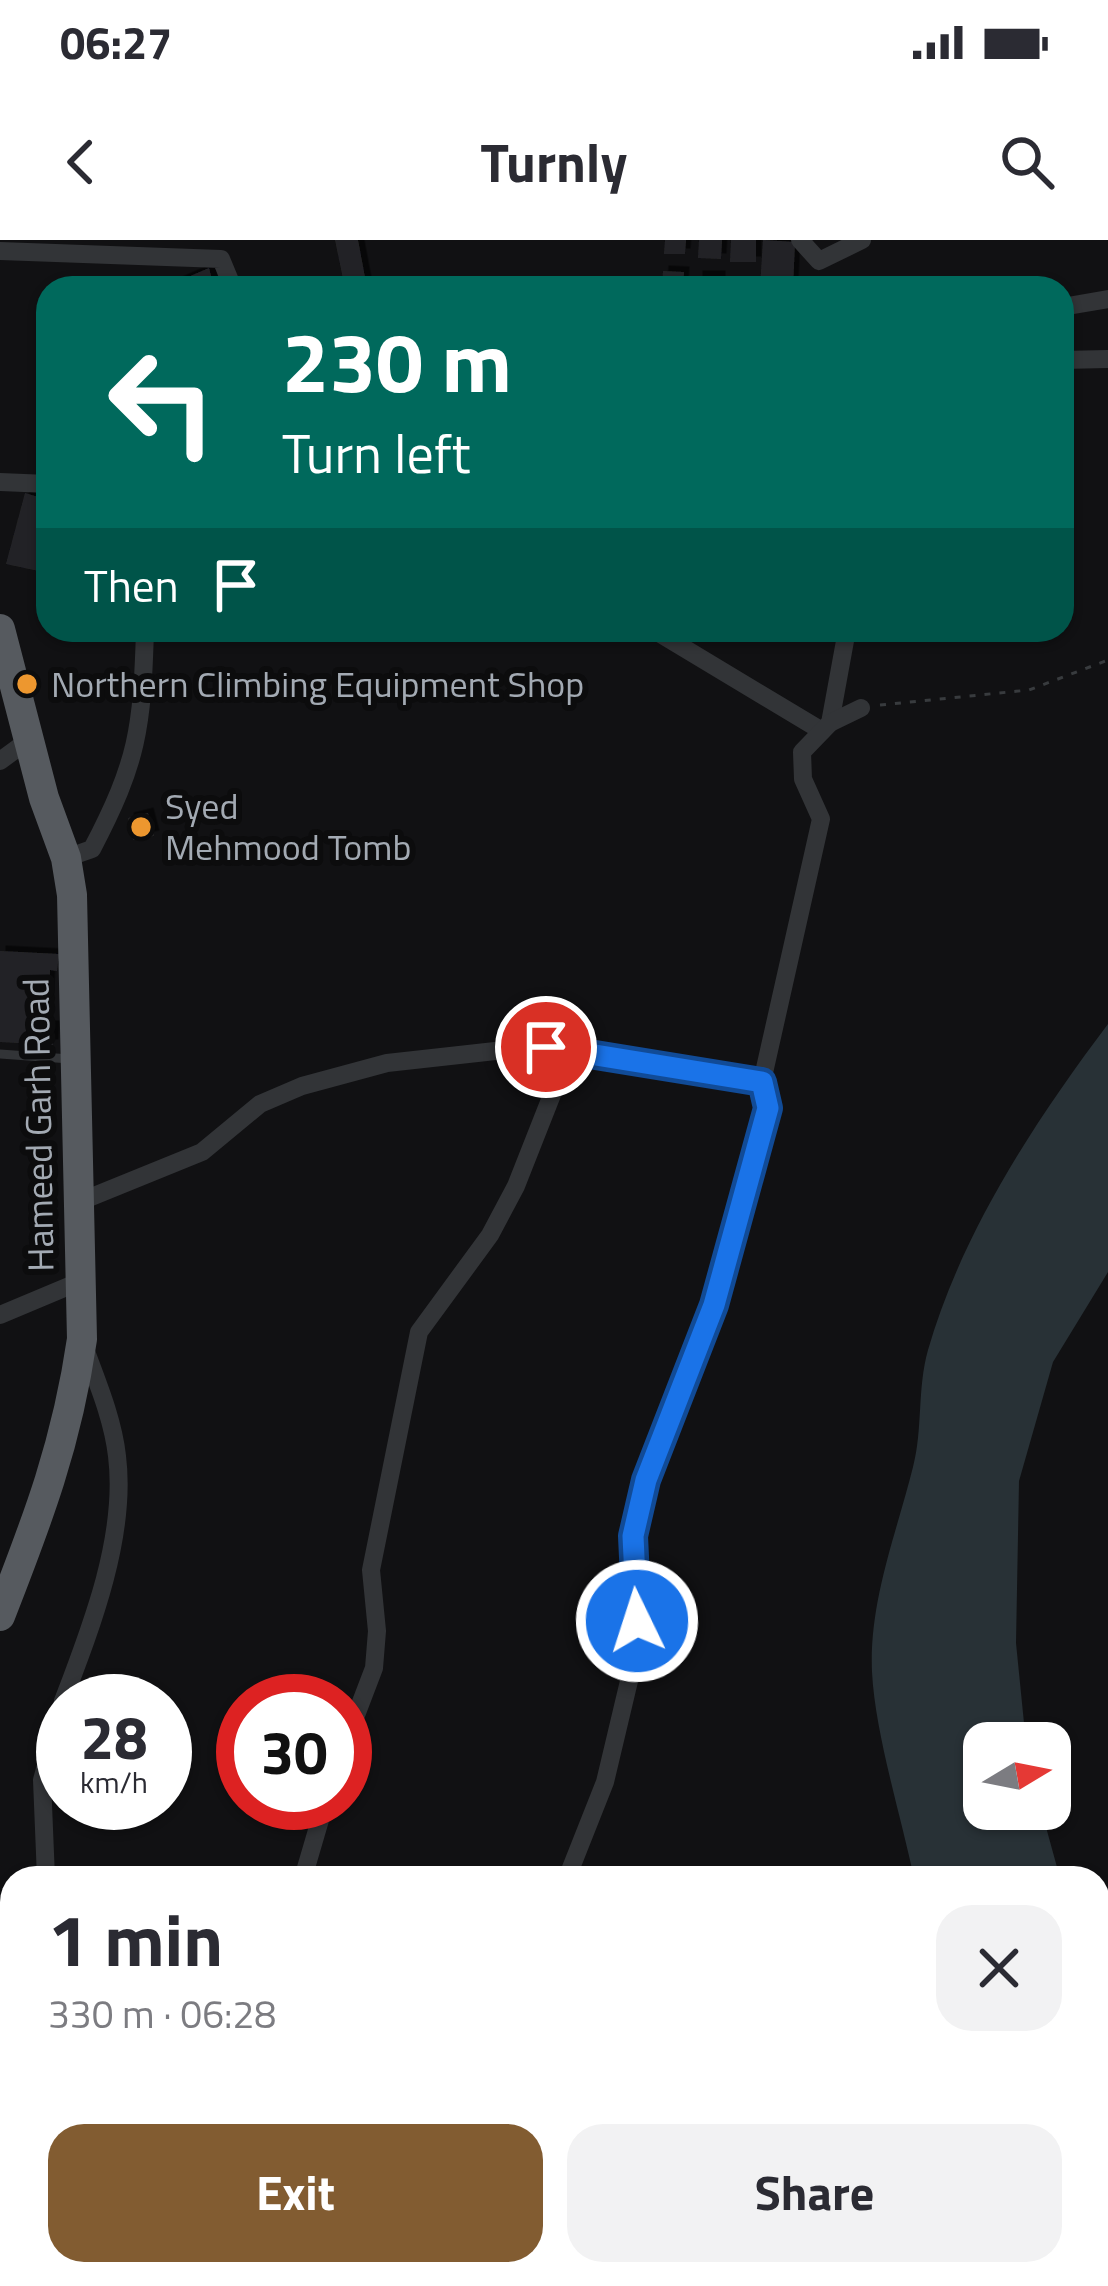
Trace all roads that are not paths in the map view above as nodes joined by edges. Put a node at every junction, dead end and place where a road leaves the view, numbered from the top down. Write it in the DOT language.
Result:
graph roads {
  1 [pos="800,240"];
  2 [pos="862,240"];
  3 [pos="0,250"];
  4 [pos="228,276"];
  5 [pos="1108,298"];
  6 [pos="1074,305"];
  7 [pos="1108,359"];
  8 [pos="1074,360"];
  9 [pos="0,482"];
  10 [pos="36,484"];
  11 [pos="0,629"];
  12 [pos="145,642"];
  13 [pos="675,642"];
  14 [pos="844,642"];
  15 [pos="861,708"];
  16 [pos="826,727"];
  17 [pos="30,739"];
  18 [pos="0,761"];
  19 [pos="66,858"];
  20 [pos="570,1049"];
  21 [pos="0,1054"];
  22 [pos="76,1060"];
  23 [pos="762,1082"];
  24 [pos="79,1202"];
  25 [pos="81,1281"];
  26 [pos="0,1315"];
  27 [pos="82,1339"];
  28 [pos="0,1616"];
  29 [pos="72,1674"];
  30 [pos="372,1674"];
  31 [pos="44,1830"];
  32 [pos="317,1830"];
  33 [pos="46,1866"];
  34 [pos="307,1866"];
  35 [pos="572,1866"];
  1 -- 2 [label="street"];
  3 -- 4 [label="street"];
  5 -- 6 [label="street"];
  7 -- 8 [label="street"];
  9 -- 10 [label="street"];
  11 -- 17 [label="highway, Hameed Garh Road"];
  12 -- 19 [label="street"];
  13 -- 16 [label="street"];
  14 -- 16 [label="street"];
  15 -- 16 [label="street"];
  16 -- 23 [label="street"];
  17 -- 18 [label="street"];
  17 -- 19 [label="highway, Hameed Garh Road"];
  19 -- 22 [label="highway, Hameed Garh Road"];
  20 -- 23 [label="street"];
  20 -- 24 [label="street"];
  20 -- 30 [label="street"];
  21 -- 22 [label="lane"];
  22 -- 24 [label="highway, Hameed Garh Road"];
  23 -- 35 [label="street"];
  24 -- 25 [label="highway, Hameed Garh Road"];
  25 -- 26 [label="street"];
  25 -- 27 [label="highway, Hameed Garh Road"];
  27 -- 28 [label="highway, Hameed Garh Road"];
  27 -- 29 [label="street"];
  31 -- 33 [label="street"];
  32 -- 34 [label="street"];
}
